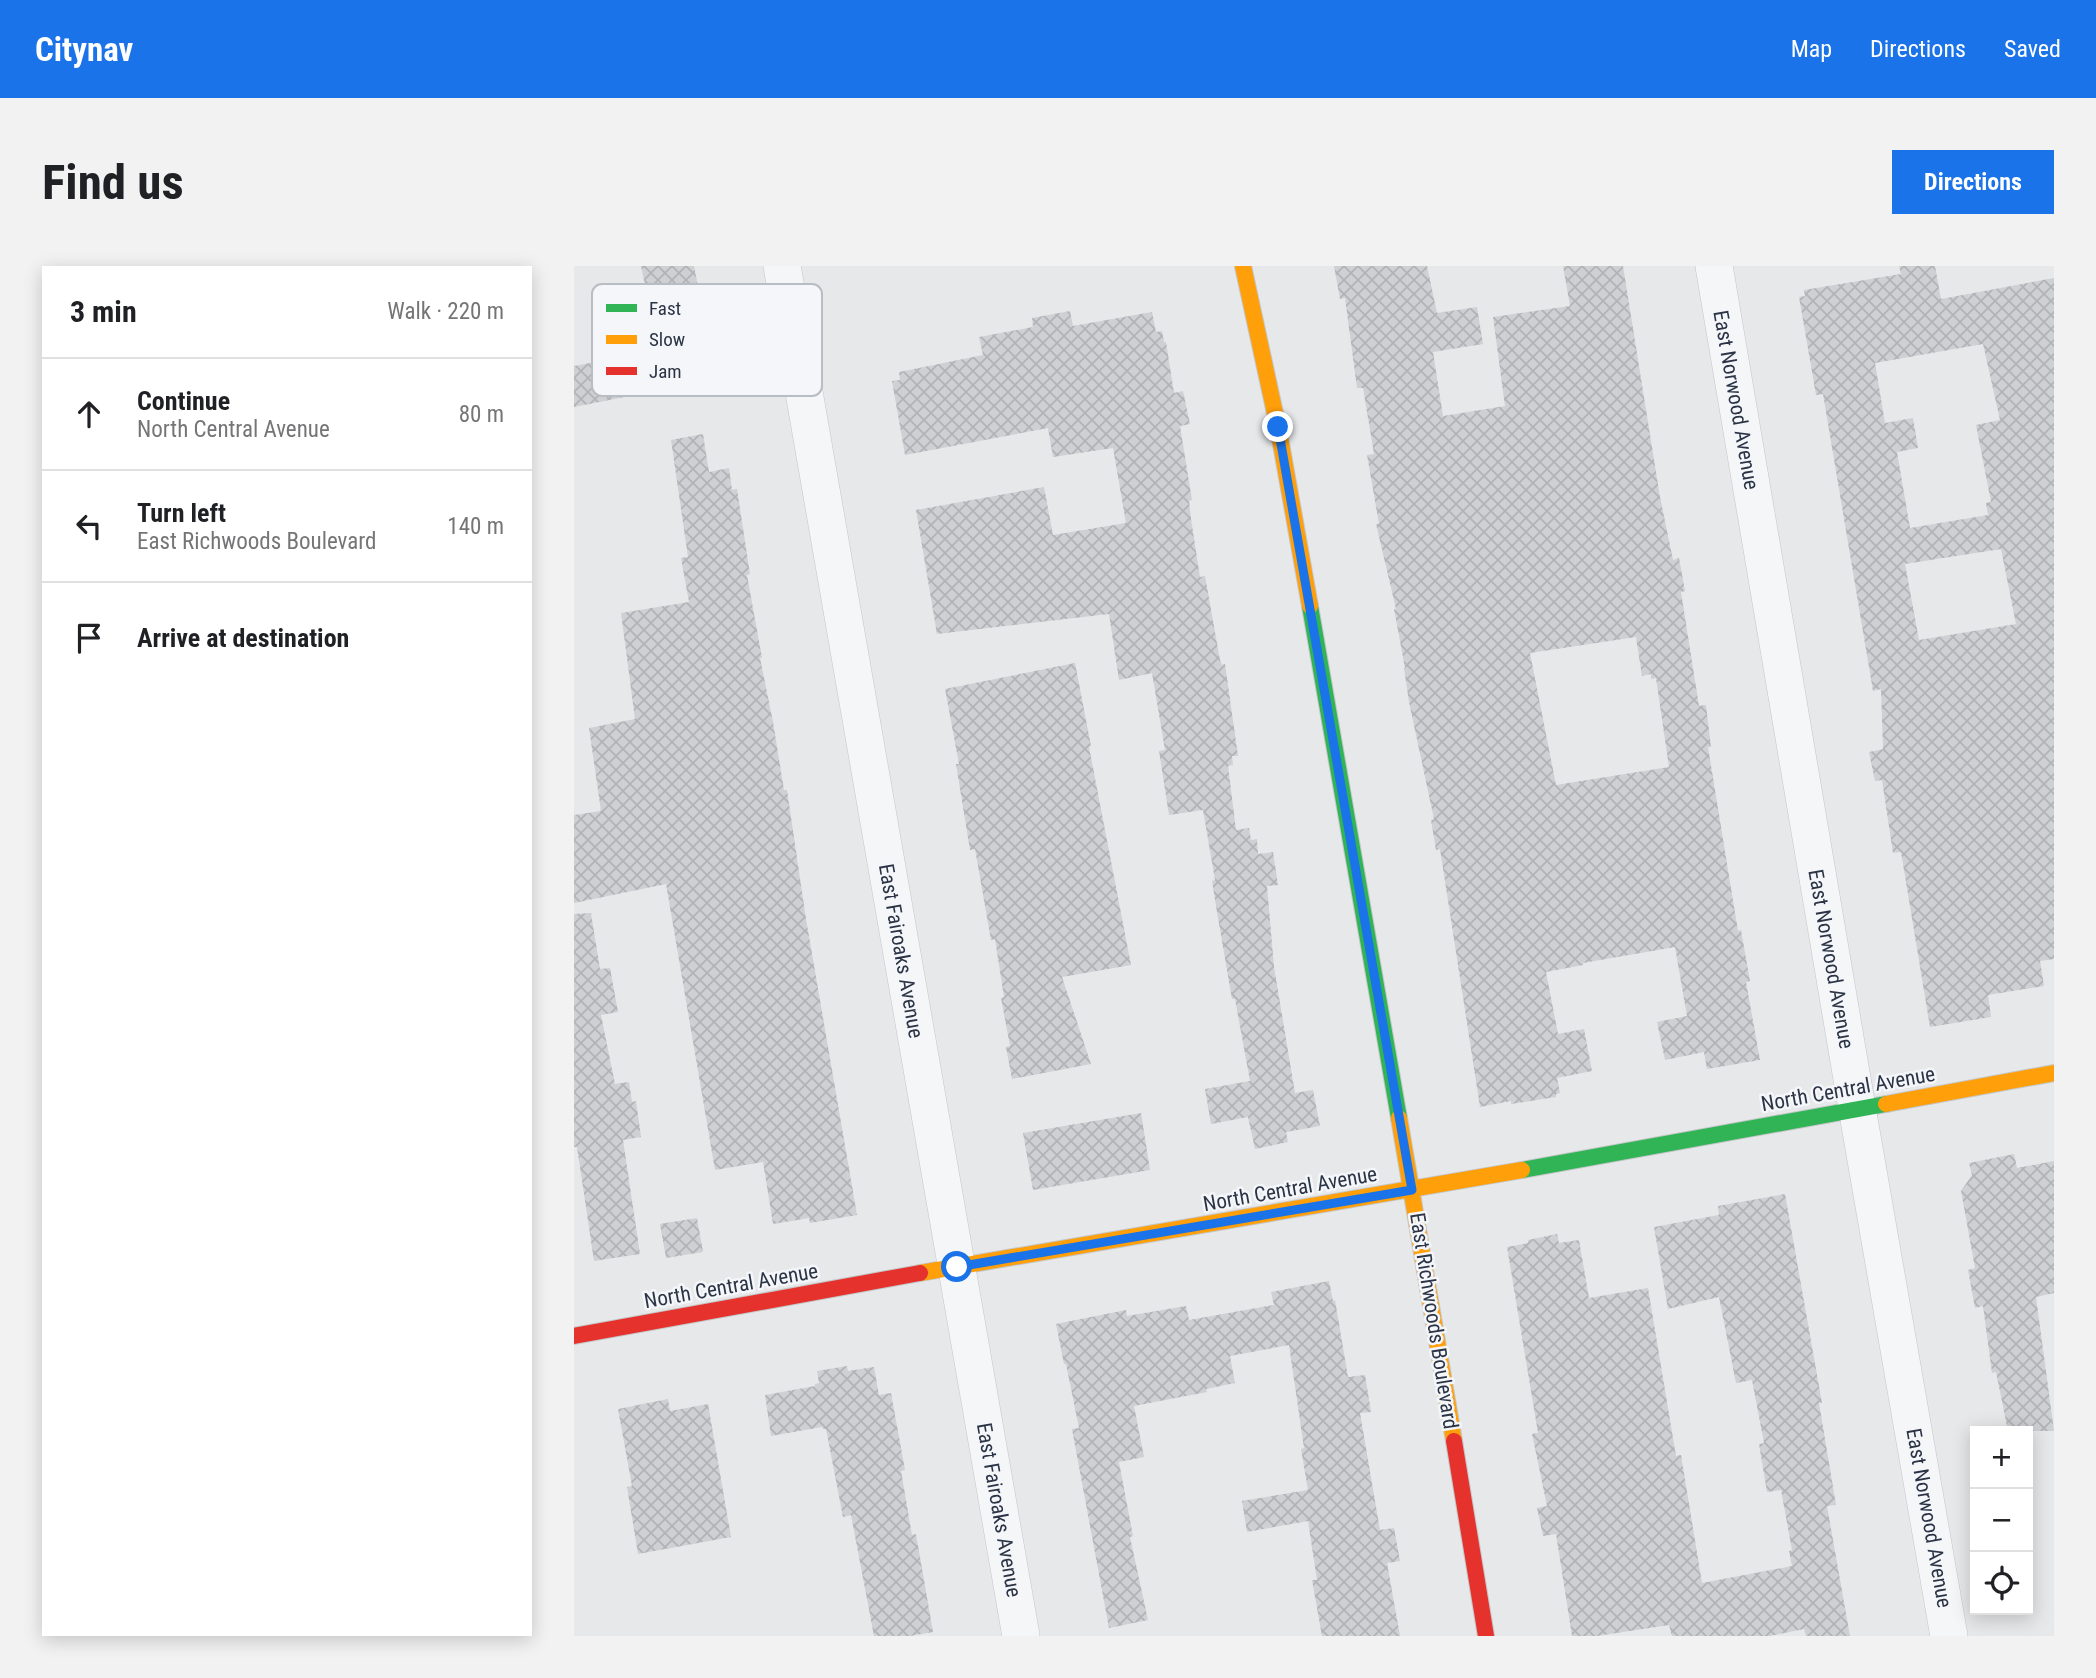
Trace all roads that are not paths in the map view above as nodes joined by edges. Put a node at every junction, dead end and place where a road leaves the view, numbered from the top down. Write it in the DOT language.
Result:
graph roads {
  1 [pos="782,266"];
  2 [pos="1243,266"];
  3 [pos="1257,266"];
  4 [pos="1714,271"];
  5 [pos="785,284"];
  6 [pos="805,396"];
  7 [pos="1278,427"];
  8 [pos="2054,1073"];
  9 [pos="1857,1108"];
  10 [pos="1412,1190"];
  11 [pos="957,1267"];
  12 [pos="574,1336"];
  13 [pos="1021,1636"];
  14 [pos="1486,1636"];
  15 [pos="1950,1636"];
  1 -- 5 [label="street, East Fairoaks Avenue"];
  2 -- 7 [label="street, East Richwoods Boulevard"];
  3 -- 7 [label="street, East Richwoods Boulevard"];
  4 -- 9 [label="street, East Norwood Avenue"];
  6 -- 11 [label="street, East Fairoaks Avenue"];
  7 -- 10 [label="street, East Richwoods Boulevard"];
  8 -- 9 [label="street, North Central Avenue"];
  9 -- 10 [label="street, North Central Avenue"];
  9 -- 15 [label="street, East Norwood Avenue"];
  10 -- 11 [label="street, North Central Avenue"];
  10 -- 14 [label="street, East Richwoods Boulevard"];
  11 -- 12 [label="street, North Central Avenue"];
  11 -- 13 [label="street, East Fairoaks Avenue"];
}
